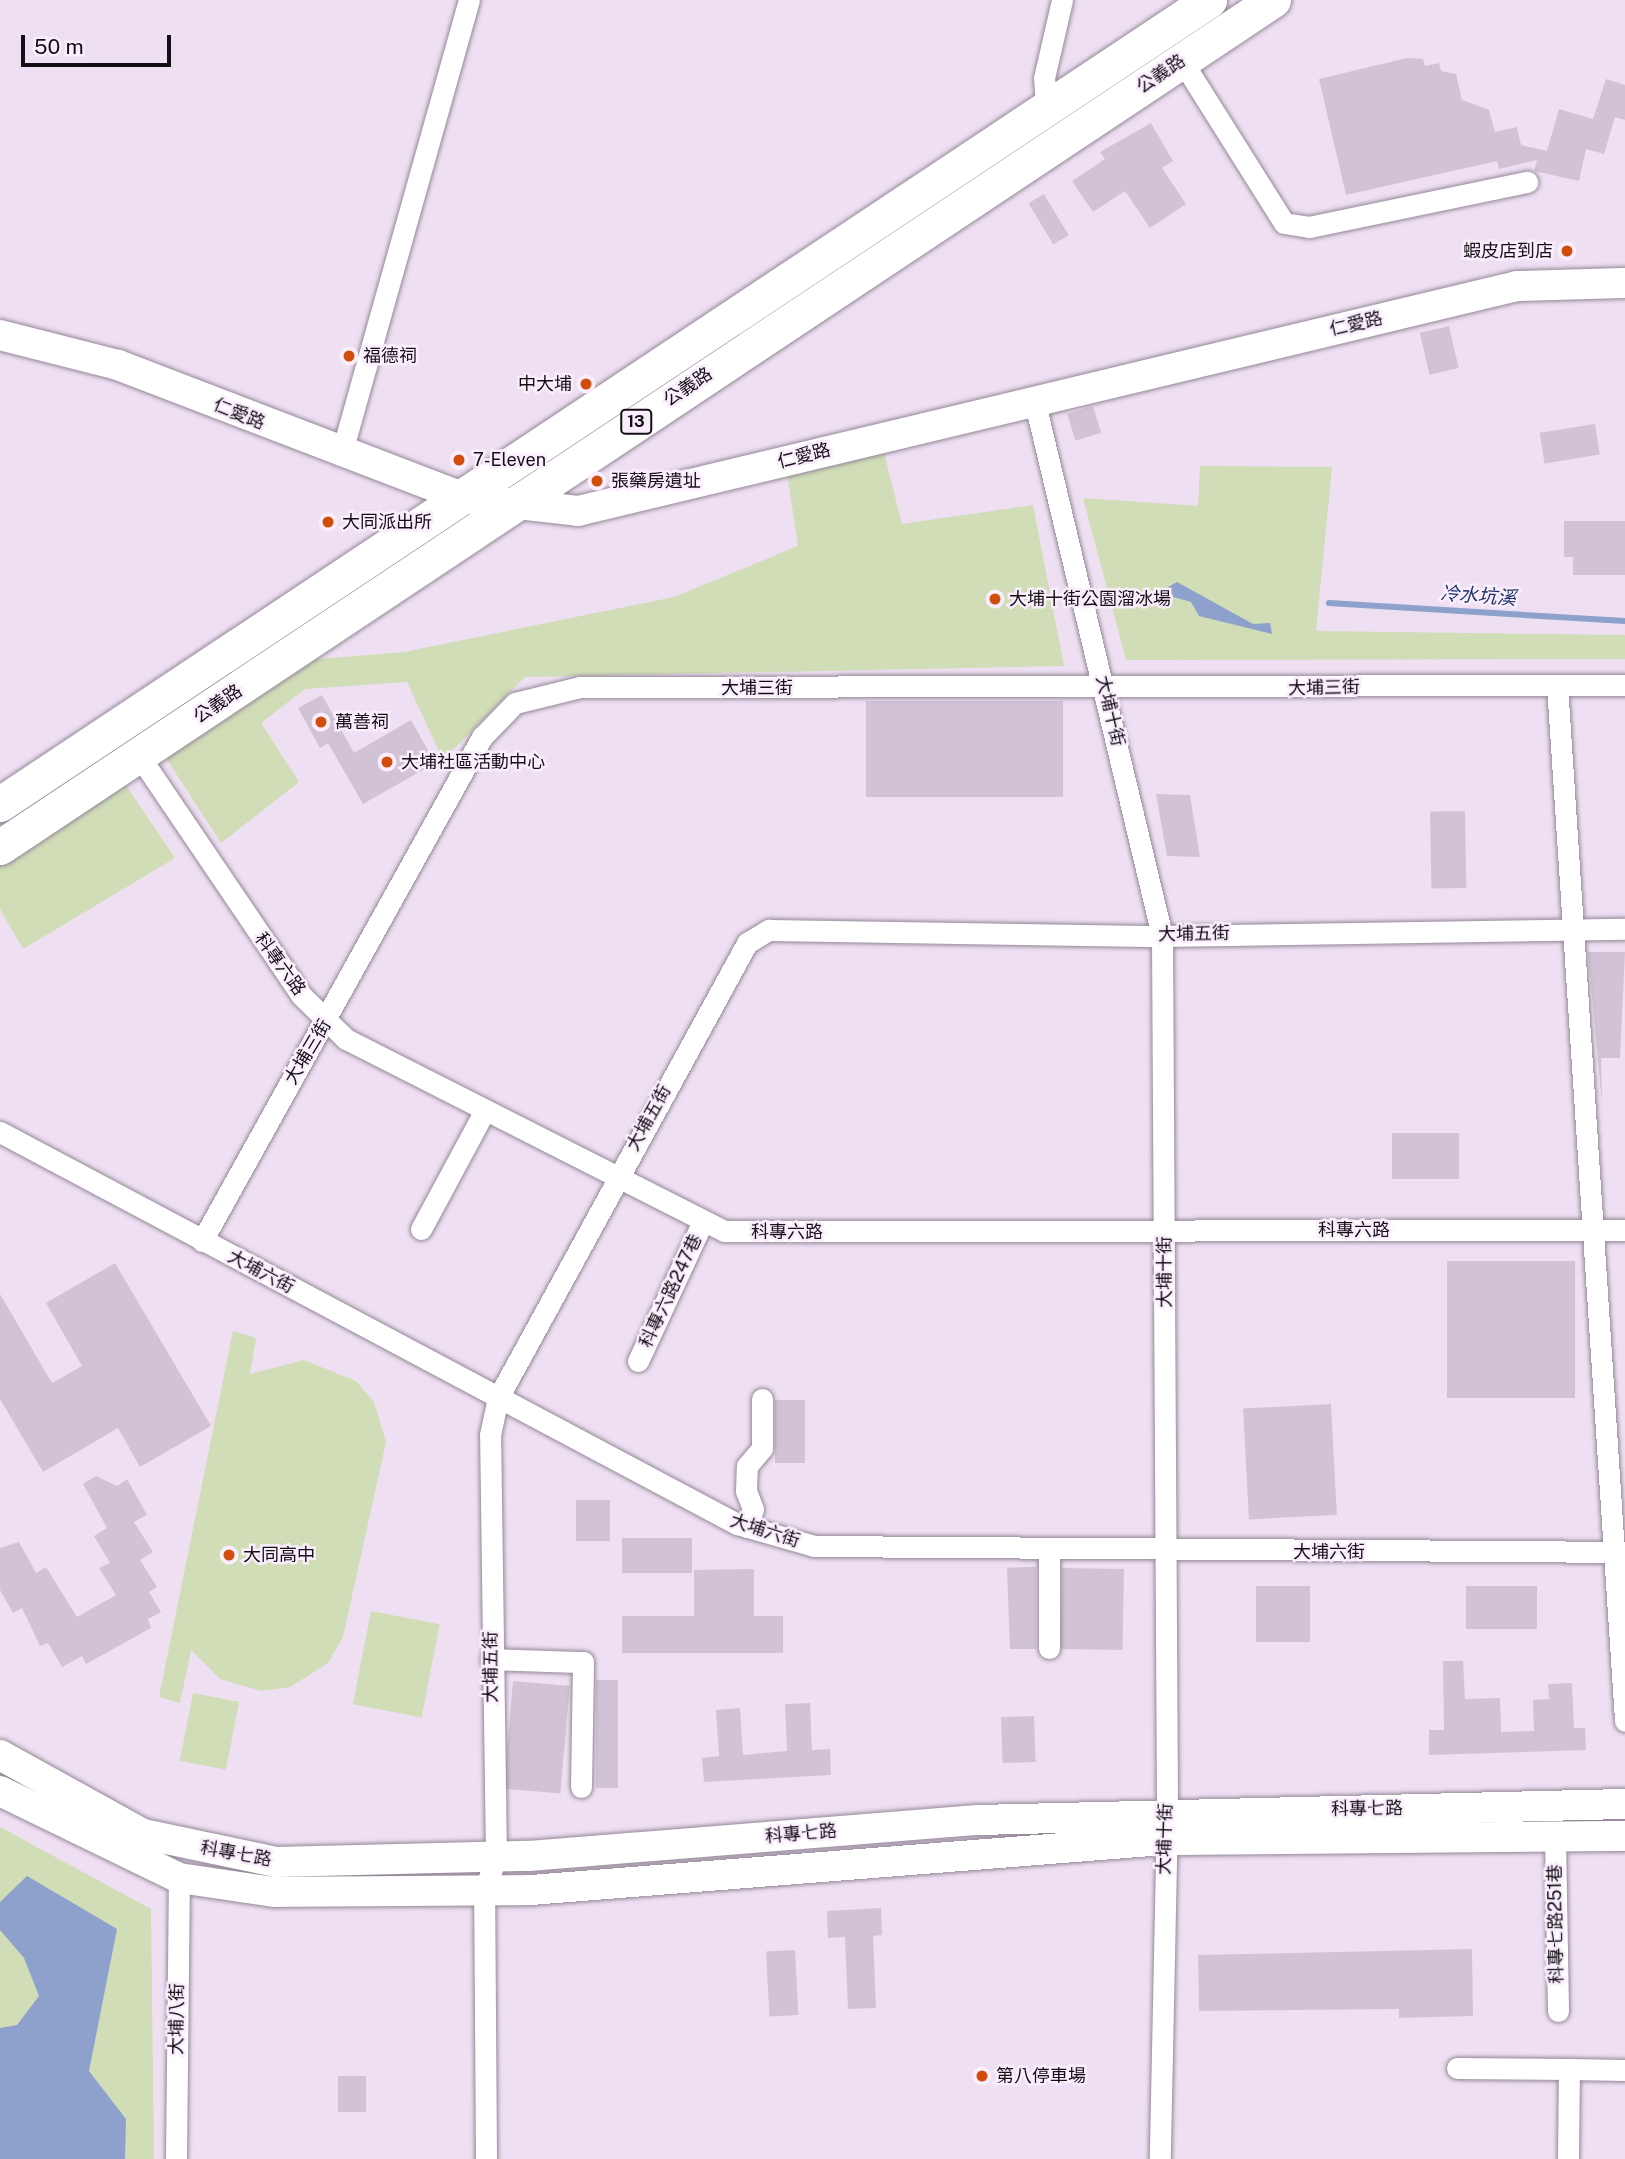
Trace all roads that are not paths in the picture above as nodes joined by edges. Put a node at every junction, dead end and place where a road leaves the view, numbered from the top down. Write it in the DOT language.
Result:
graph roads {
  1 [pos="469,0"];
  2 [pos="1062,0"];
  3 [pos="1209,0"];
  4 [pos="1273,0"];
  5 [pos="1182,61"];
  6 [pos="1046,105"];
  7 [pos="1527,182"];
  8 [pos="1625,284"];
  9 [pos="0,335"];
  10 [pos="1034,400"];
  11 [pos="341,455"];
  12 [pos="464,498"];
  13 [pos="509,506"];
  14 [pos="1557,685"];
  15 [pos="1625,685"];
  16 [pos="1105,690"];
  17 [pos="140,757"];
  18 [pos="0,804"];
  19 [pos="0,847"];
  20 [pos="1569,929"];
  21 [pos="1625,929"];
  22 [pos="1162,936"];
  23 [pos="328,1020"];
  24 [pos="485,1110"];
  25 [pos="0,1132"];
  26 [pos="616,1177"];
  27 [pos="703,1221"];
  28 [pos="421,1229"];
  29 [pos="1165,1229"];
  30 [pos="1589,1230"];
  31 [pos="1625,1230"];
  32 [pos="202,1241"];
  33 [pos="638,1361"];
  34 [pos="498,1398"];
  35 [pos="762,1399"];
  36 [pos="747,1527"];
  37 [pos="1049,1552"];
  38 [pos="1164,1552"];
  39 [pos="1622,1552"];
  40 [pos="1049,1648"];
  41 [pos="491,1659"];
  42 [pos="1625,1721"];
  43 [pos="0,1755"];
  44 [pos="581,1787"];
  45 [pos="0,1791"];
  46 [pos="1625,1804"];
  47 [pos="1166,1826"];
  48 [pos="1625,1836"];
  49 [pos="1555,1837"];
  50 [pos="495,1858"];
  51 [pos="178,1878"];
  52 [pos="484,1892"];
  53 [pos="1558,2011"];
  54 [pos="1457,2068"];
  55 [pos="1569,2069"];
  56 [pos="1625,2070"];
  57 [pos="176,2159"];
  58 [pos="486,2159"];
  59 [pos="1160,2159"];
  60 [pos="1567,2159"];
  1 -- 11 [label="street"];
  2 -- 6 [label="street"];
  3 -- 6 [label="main road, 公義路 / 13"];
  4 -- 5 [label="main road, 公義路 / 13"];
  5 -- 7 [label="street"];
  5 -- 13 [label="main road, 公義路 / 13"];
  6 -- 12 [label="main road, 公義路 / 13"];
  8 -- 10 [label="street, 仁愛路"];
  9 -- 11 [label="street, 仁愛路"];
  10 -- 13 [label="street, 仁愛路"];
  10 -- 16 [label="street, 大埔十街"];
  11 -- 12 [label="street, 仁愛路"];
  12 -- 13 [label="street, 仁愛路"];
  12 -- 18 [label="main road, 公義路 / 13"];
  13 -- 17 [label="main road, 公義路 / 13"];
  14 -- 15 [label="street, 大埔三街"];
  14 -- 16 [label="street, 大埔三街"];
  14 -- 20 [label="street"];
  16 -- 22 [label="street, 大埔十街"];
  16 -- 23 [label="street, 大埔三街"];
  17 -- 19 [label="main road, 公義路 / 13"];
  17 -- 23 [label="street, 科專六路"];
  20 -- 21 [label="street, 大埔五街"];
  20 -- 22 [label="street, 大埔五街"];
  20 -- 30 [label="street"];
  22 -- 26 [label="street, 大埔五街"];
  22 -- 29 [label="street, 大埔十街"];
  23 -- 24 [label="street, 科專六路"];
  23 -- 32 [label="street, 大埔三街"];
  24 -- 26 [label="street, 科專六路"];
  24 -- 28 [label="street"];
  25 -- 32 [label="street, 大埔六街"];
  26 -- 27 [label="street, 科專六路"];
  26 -- 34 [label="street, 大埔五街"];
  27 -- 29 [label="street, 科專六路"];
  27 -- 33 [label="street, 科專六路247巷"];
  29 -- 30 [label="street, 科專六路"];
  29 -- 38 [label="street, 大埔十街"];
  30 -- 31 [label="street, 科專六路"];
  30 -- 39 [label="street"];
  32 -- 34 [label="street, 大埔六街"];
  34 -- 36 [label="street, 大埔六街"];
  34 -- 41 [label="street, 大埔五街"];
  35 -- 36 [label="street"];
  36 -- 37 [label="street, 大埔六街"];
  37 -- 38 [label="street, 大埔六街"];
  37 -- 40 [label="street"];
  38 -- 39 [label="street, 大埔六街"];
  38 -- 47 [label="street, 大埔十街"];
  39 -- 42 [label="street"];
  41 -- 44 [label="street"];
  41 -- 50 [label="street, 大埔五街"];
  43 -- 50 [label="street, 科專七路"];
  45 -- 51 [label="street, 科專七路"];
  46 -- 47 [label="street, 科專七路"];
  47 -- 49 [label="street, 科專七路"];
  47 -- 50 [label="street, 科專七路"];
  47 -- 52 [label="street, 科專七路"];
  47 -- 59 [label="street, 大埔十街"];
  48 -- 49 [label="street, 科專七路"];
  49 -- 53 [label="street, 科專七路251巷"];
  50 -- 52 [label="street, 大埔五街"];
  51 -- 52 [label="street, 科專七路"];
  51 -- 57 [label="street, 大埔八街"];
  52 -- 58 [label="street, 大埔五街"];
  54 -- 55 [label="street"];
  55 -- 56 [label="street"];
  55 -- 60 [label="street"];
}
